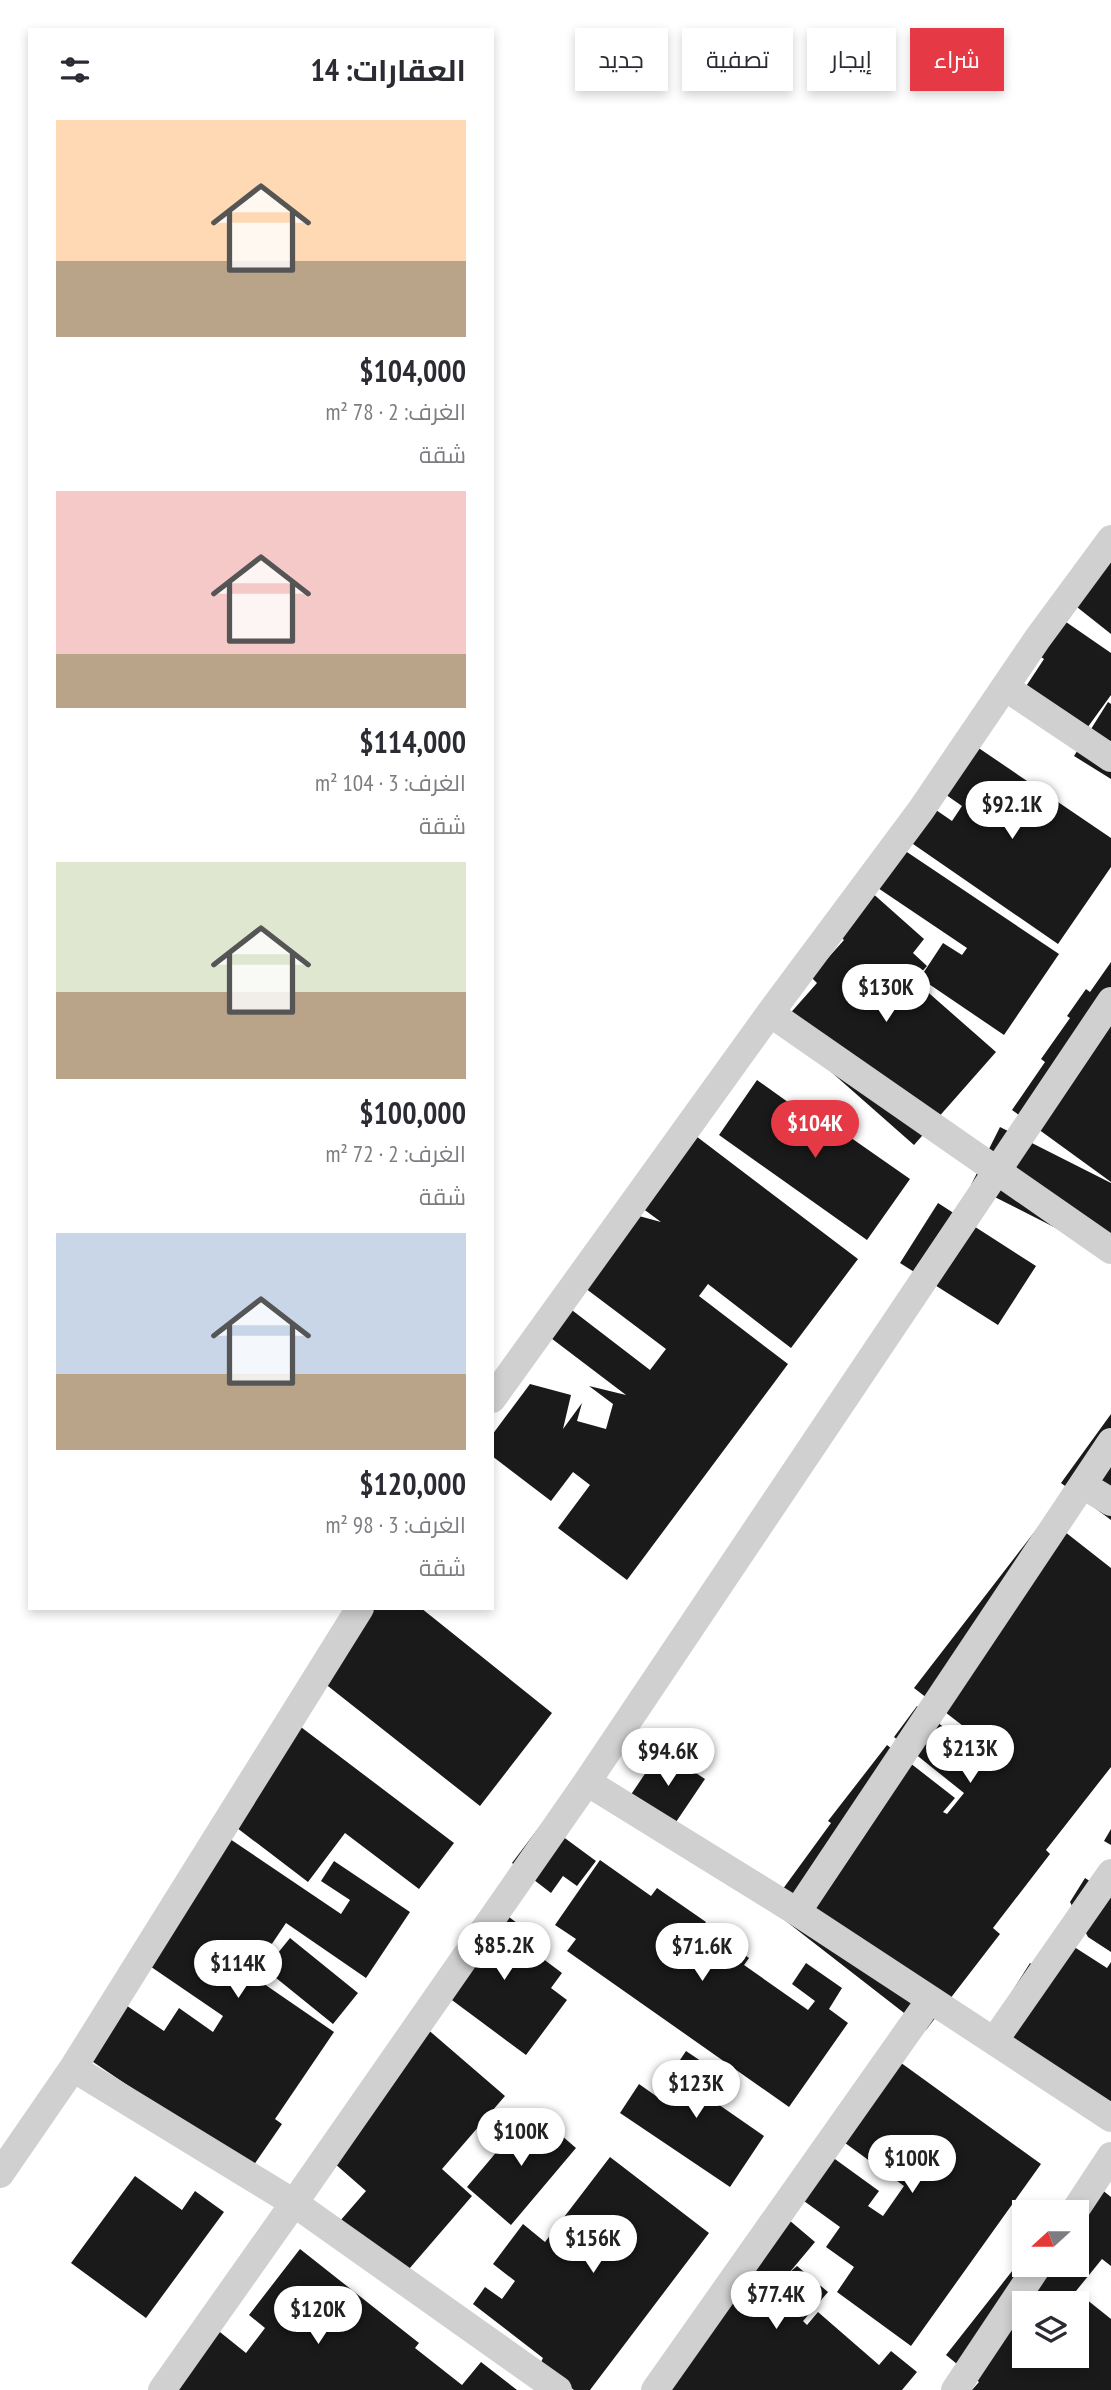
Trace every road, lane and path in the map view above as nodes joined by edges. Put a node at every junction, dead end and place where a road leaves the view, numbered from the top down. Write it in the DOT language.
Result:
graph roads {
  1 [pos="1111,540"];
  2 [pos="1004,687"];
  3 [pos="1111,758"];
  4 [pos="1111,1001"];
  5 [pos="770,1013"];
  6 [pos="997,1171"];
  7 [pos="1111,1250"];
  8 [pos="494,1396"];
  9 [pos="1111,1442"];
  10 [pos="1083,1485"];
  11 [pos="1111,1502"];
  12 [pos="359,1610"];
  13 [pos="587,1782"];
  14 [pos="1111,1873"];
  15 [pos="797,1912"];
  16 [pos="930,2000"];
  17 [pos="994,2041"];
  18 [pos="73,2068"];
  19 [pos="1111,2118"];
  20 [pos="1111,2156"];
  21 [pos="0,2174"];
  22 [pos="1082,2200"];
  23 [pos="294,2203"];
  24 [pos="1030,2277"];
  25 [pos="162,2390"];
  26 [pos="558,2390"];
  27 [pos="655,2390"];
  28 [pos="955,2390"];
  1 -- 2 [label="street"];
  2 -- 3 [label="street"];
  2 -- 5 [label="street"];
  4 -- 6 [label="street"];
  5 -- 6 [label="street"];
  5 -- 8 [label="street"];
  6 -- 7 [label="street"];
  6 -- 13 [label="street"];
  9 -- 10 [label="street"];
  10 -- 11 [label="street"];
  10 -- 15 [label="street"];
  12 -- 18 [label="street"];
  13 -- 15 [label="street"];
  13 -- 23 [label="street"];
  14 -- 17 [label="street"];
  15 -- 16 [label="street"];
  16 -- 17 [label="street"];
  16 -- 27 [label="street"];
  17 -- 19 [label="street"];
  18 -- 21 [label="street"];
  18 -- 23 [label="street"];
  20 -- 22 [label="street"];
  23 -- 25 [label="street"];
  23 -- 26 [label="street"];
  24 -- 28 [label="street"];
}
